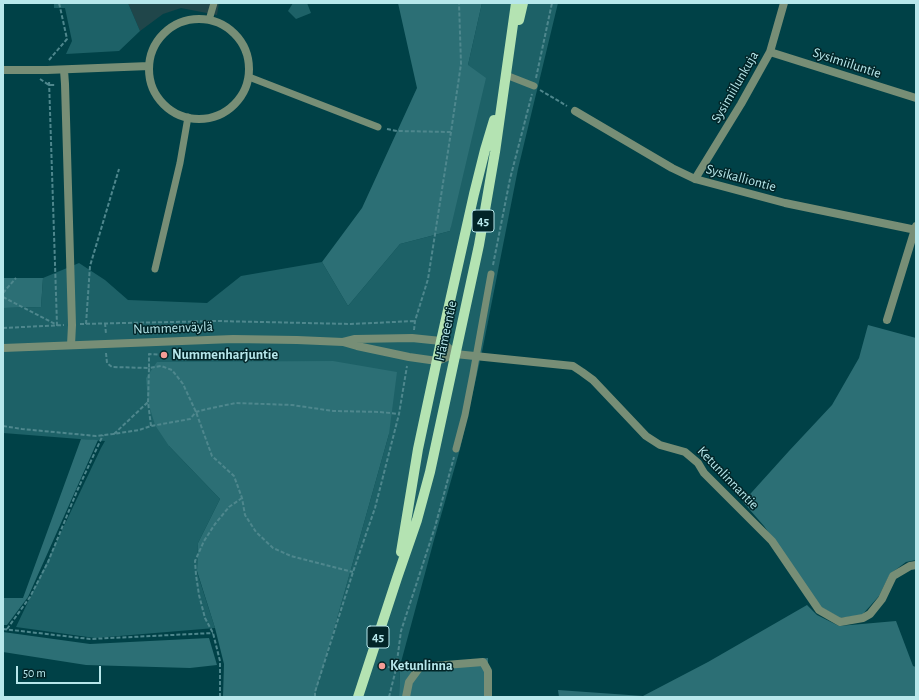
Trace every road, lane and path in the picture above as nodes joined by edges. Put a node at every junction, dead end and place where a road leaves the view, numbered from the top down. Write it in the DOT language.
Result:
graph roads {
  1 [pos="59,3"];
  2 [pos="214,3"];
  3 [pos="460,3"];
  4 [pos="516,3"];
  5 [pos="523,3"];
  6 [pos="552,3"];
  7 [pos="784,3"];
  8 [pos="209,20"];
  9 [pos="770,52"];
  10 [pos="150,66"];
  11 [pos="3,70"];
  12 [pos="47,70"];
  13 [pos="64,70"];
  14 [pos="506,71"];
  15 [pos="249,77"];
  16 [pos="534,86"];
  17 [pos="504,87"];
  18 [pos="916,98"];
  19 [pos="575,111"];
  20 [pos="188,117"];
  21 [pos="378,127"];
  22 [pos="451,132"];
  23 [pos="119,169"];
  24 [pos="695,179"];
  25 [pos="916,229"];
  26 [pos="155,270"];
  27 [pos="491,274"];
  28 [pos="16,278"];
  29 [pos="3,293"];
  30 [pos="3,297"];
  31 [pos="887,320"];
  32 [pos="415,321"];
  33 [pos="86,324"];
  34 [pos="57,325"];
  35 [pos="72,325"];
  36 [pos="3,328"];
  37 [pos="412,338"];
  38 [pos="441,341"];
  39 [pos="343,342"];
  40 [pos="71,345"];
  41 [pos="3,348"];
  42 [pos="455,354"];
  43 [pos="164,355"];
  44 [pos="476,356"];
  45 [pos="409,357"];
  46 [pos="437,361"];
  47 [pos="107,363"];
  48 [pos="149,368"];
  49 [pos="148,402"];
  50 [pos="196,412"];
  51 [pos="399,414"];
  52 [pos="3,426"];
  53 [pos="151,426"];
  54 [pos="113,434"];
  55 [pos="103,435"];
  56 [pos="456,450"];
  57 [pos="242,498"];
  58 [pos="916,565"];
  59 [pos="353,572"];
  60 [pos="397,578"];
  61 [pos="3,629"];
  62 [pos="7,629"];
  63 [pos="213,633"];
  64 [pos="382,666"];
  65 [pos="396,669"];
  66 [pos="417,671"];
  67 [pos="220,697"];
  68 [pos="314,697"];
  69 [pos="358,697"];
  70 [pos="389,697"];
  71 [pos="406,697"];
  72 [pos="488,697"];
  1 -- 12 [label="path"];
  2 -- 8 [label="lane"];
  3 -- 22 [label="path"];
  4 -- 14 [label="main road, Hämeentie / 45"];
  5 -- 14 [label="main road, Hämeentie / 45"];
  6 -- 16 [label="path"];
  7 -- 9 [label="street, Sysimiilunkuja"];
  8 -- 10 [label="street"];
  8 -- 15 [label="street"];
  9 -- 18 [label="street, Sysimiiluntie"];
  9 -- 24 [label="street, Sysimiilunkuja"];
  10 -- 13 [label="street"];
  10 -- 20 [label="street"];
  11 -- 12 [label="street"];
  12 -- 13 [label="street"];
  12 -- 34 [label="path"];
  13 -- 35 [label="street"];
  14 -- 16 [label="lane"];
  14 -- 17 [label="main road, Hämeentie / 45"];
  15 -- 20 [label="street"];
  15 -- 21 [label="lane"];
  16 -- 19 [label="path"];
  16 -- 27 [label="path"];
  17 -- 38 [label="main road, Hämeentie / 45"];
  17 -- 42 [label="main road, Hämeentie / 45"];
  19 -- 24 [label="street, Sysikalliontie"];
  20 -- 26 [label="lane"];
  21 -- 22 [label="path"];
  22 -- 32 [label="path"];
  23 -- 33 [label="path"];
  24 -- 25 [label="street, Sysikalliontie"];
  25 -- 31 [label="street"];
  27 -- 44 [label="lane"];
  28 -- 29 [label="path"];
  30 -- 34 [label="path"];
  32 -- 33 [label="path"];
  32 -- 37 [label="path"];
  33 -- 35 [label="path"];
  34 -- 35 [label="path"];
  34 -- 36 [label="path"];
  35 -- 40 [label="street"];
  37 -- 38 [label="street, Nummenväylä"];
  37 -- 39 [label="street, Nummenväylä"];
  38 -- 42 [label="street"];
  38 -- 46 [label="main road, Hämeentie / 45"];
  39 -- 40 [label="street, Nummenväylä"];
  39 -- 45 [label="street, Nummenväylä"];
  40 -- 41 [label="street, Nummenväylä"];
  42 -- 44 [label="street, Ketunlinnantie"];
  42 -- 46 [label="street, Nummenväylä"];
  42 -- 60 [label="main road, Hämeentie / 45"];
  43 -- 48 [label="path"];
  44 -- 56 [label="lane"];
  44 -- 58 [label="street, Ketunlinnantie"];
  45 -- 46 [label="street, Nummenväylä"];
  45 -- 51 [label="path"];
  46 -- 60 [label="main road, Hämeentie / 45"];
  47 -- 48 [label="path"];
  48 -- 49 [label="path"];
  48 -- 50 [label="path"];
  49 -- 53 [label="path"];
  49 -- 54 [label="path"];
  50 -- 51 [label="path"];
  50 -- 53 [label="path"];
  50 -- 57 [label="path"];
  51 -- 59 [label="path"];
  52 -- 55 [label="path"];
  53 -- 54 [label="path"];
  54 -- 55 [label="path"];
  55 -- 62 [label="path"];
  56 -- 65 [label="path"];
  57 -- 59 [label="path"];
  57 -- 63 [label="path"];
  59 -- 68 [label="path"];
  60 -- 69 [label="main road, Hämeentie / 45"];
  61 -- 62 [label="path"];
  62 -- 63 [label="path"];
  63 -- 67 [label="path"];
  64 -- 65 [label="path"];
  65 -- 66 [label="path"];
  65 -- 70 [label="path"];
  66 -- 71 [label="street"];
  66 -- 72 [label="street"];
}
